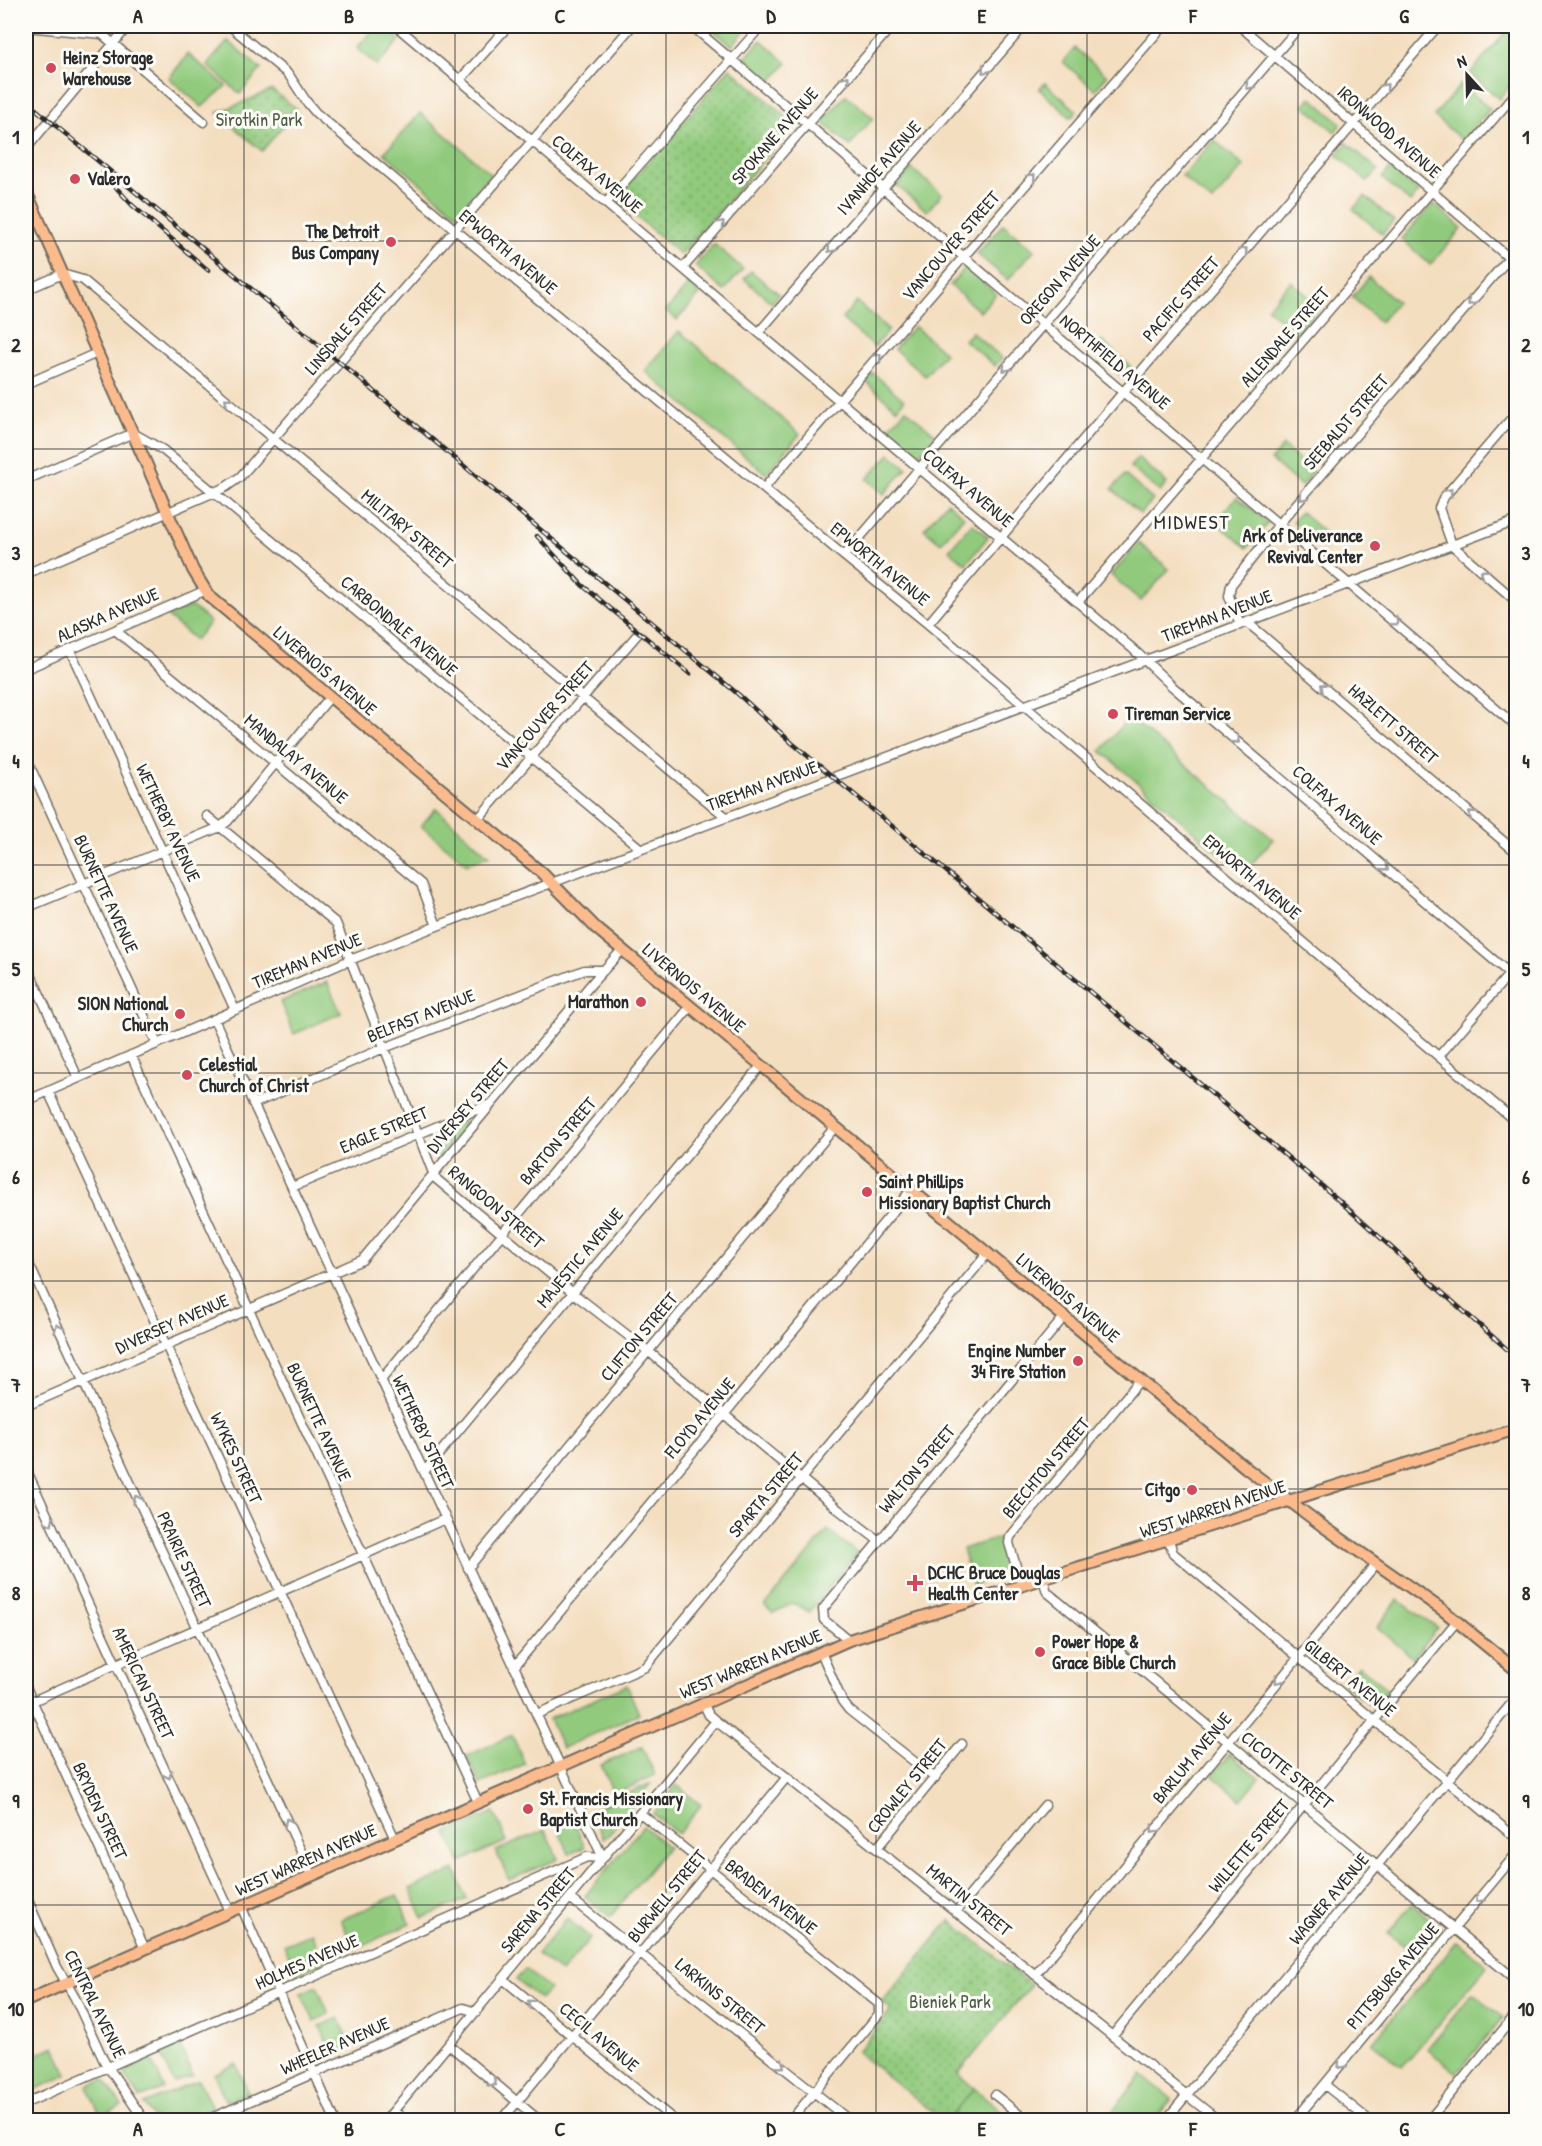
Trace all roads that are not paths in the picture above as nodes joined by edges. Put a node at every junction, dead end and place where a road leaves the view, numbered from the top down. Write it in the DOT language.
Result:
graph roads {
  1 [pos="128,26"];
  2 [pos="230,26"];
  3 [pos="396,26"];
  4 [pos="508,26"];
  5 [pos="632,26"];
  6 [pos="692,26"];
  7 [pos="761,26"];
  8 [pos="892,26"];
  9 [pos="1024,26"];
  10 [pos="1163,26"];
  11 [pos="1240,26"];
  12 [pos="1300,26"];
  13 [pos="1438,26"];
  14 [pos="26,27"];
  15 [pos="103,30"];
  16 [pos="113,43"];
  17 [pos="1275,55"];
  18 [pos="732,59"];
  19 [pos="460,80"];
  20 [pos="1516,93"];
  21 [pos="204,122"];
  22 [pos="808,123"];
  23 [pos="1354,124"];
  24 [pos="532,141"];
  25 [pos="26,149"];
  26 [pos="884,188"];
  27 [pos="1431,191"];
  28 [pos="26,193"];
  29 [pos="606,203"];
  30 [pos="455,229"];
  31 [pos="1516,250"];
  32 [pos="964,256"];
  33 [pos="1513,261"];
  34 [pos="682,268"];
  35 [pos="62,273"];
  36 [pos="26,290"];
  37 [pos="1044,324"];
  38 [pos="759,332"];
  39 [pos="97,353"];
  40 [pos="26,384"];
  41 [pos="1124,391"];
  42 [pos="839,401"];
  43 [pos="1516,413"];
  44 [pos="133,433"];
  45 [pos="273,438"];
  46 [pos="1202,458"];
  47 [pos="919,468"];
  48 [pos="26,480"];
  49 [pos="764,488"];
  50 [pos="213,492"];
  51 [pos="168,512"];
  52 [pos="1516,521"];
  53 [pos="1280,523"];
  54 [pos="1001,537"];
  55 [pos="1452,545"];
  56 [pos="844,555"];
  57 [pos="26,574"];
  58 [pos="1350,583"];
  59 [pos="204,591"];
  60 [pos="1516,601"];
  61 [pos="1078,602"];
  62 [pos="928,624"];
  63 [pos="1243,624"];
  64 [pos="115,630"];
  65 [pos="638,635"];
  66 [pos="70,650"];
  67 [pos="1145,661"];
  68 [pos="26,669"];
  69 [pos="330,697"];
  70 [pos="583,697"];
  71 [pos="1024,705"];
  72 [pos="1516,726"];
  73 [pos="26,758"];
  74 [pos="531,758"];
  75 [pos="275,764"];
  76 [pos="207,816"];
  77 [pos="726,817"];
  78 [pos="478,819"];
  79 [pos="220,827"];
  80 [pos="641,849"];
  81 [pos="162,850"];
  82 [pos="1516,852"];
  83 [pos="83,883"];
  84 [pos="552,883"];
  85 [pos="26,908"];
  86 [pos="437,926"];
  87 [pos="622,950"];
  88 [pos="350,960"];
  89 [pos="26,964"];
  90 [pos="1516,966"];
  91 [pos="604,970"];
  92 [pos="1513,976"];
  93 [pos="690,1007"];
  94 [pos="236,1010"];
  95 [pos="214,1019"];
  96 [pos="157,1044"];
  97 [pos="384,1048"];
  98 [pos="131,1055"];
  99 [pos="1439,1056"];
  100 [pos="761,1066"];
  101 [pos="78,1078"];
  102 [pos="48,1092"];
  103 [pos="26,1101"];
  104 [pos="253,1104"];
  105 [pos="491,1104"];
  106 [pos="1516,1122"];
  107 [pos="835,1127"];
  108 [pos="418,1133"];
  109 [pos="432,1175"];
  110 [pos="292,1187"];
  111 [pos="911,1190"];
  112 [pos="502,1234"];
  113 [pos="988,1253"];
  114 [pos="26,1258"];
  115 [pos="332,1273"];
  116 [pos="573,1293"];
  117 [pos="248,1309"];
  118 [pos="1064,1317"];
  119 [pos="166,1345"];
  120 [pos="648,1352"];
  121 [pos="381,1380"];
  122 [pos="1140,1380"];
  123 [pos="82,1381"];
  124 [pos="26,1406"];
  125 [pos="724,1415"];
  126 [pos="1516,1430"];
  127 [pos="26,1469"];
  128 [pos="424,1472"];
  129 [pos="801,1478"];
  130 [pos="1289,1502"];
  131 [pos="445,1519"];
  132 [pos="879,1540"];
  133 [pos="1169,1540"];
  134 [pos="363,1556"];
  135 [pos="1376,1564"];
  136 [pos="468,1568"];
  137 [pos="1043,1579"];
  138 [pos="1022,1586"];
  139 [pos="280,1592"];
  140 [pos="1457,1621"];
  141 [pos="197,1628"];
  142 [pos="849,1640"];
  143 [pos="820,1652"];
  144 [pos="1298,1657"];
  145 [pos="116,1663"];
  146 [pos="514,1667"];
  147 [pos="1516,1670"];
  148 [pos="26,1687"];
  149 [pos="1516,1698"];
  150 [pos="29,1703"];
  151 [pos="703,1703"];
  152 [pos="537,1714"];
  153 [pos="1374,1720"];
  154 [pos="716,1721"];
  155 [pos="1227,1742"];
  156 [pos="962,1744"];
  157 [pos="560,1766"];
  158 [pos="787,1777"];
  159 [pos="935,1778"];
  160 [pos="1448,1780"];
  161 [pos="477,1802"];
  162 [pos="1045,1805"];
  163 [pos="1304,1805"];
  164 [pos="640,1813"];
  165 [pos="1516,1838"];
  166 [pos="395,1839"];
  167 [pos="877,1848"];
  168 [pos="1516,1854"];
  169 [pos="603,1858"];
  170 [pos="1378,1864"];
  171 [pos="710,1869"];
  172 [pos="312,1875"];
  173 [pos="26,1896"];
  174 [pos="570,1898"];
  175 [pos="236,1908"];
  176 [pos="956,1912"];
  177 [pos="1455,1928"];
  178 [pos="145,1949"];
  179 [pos="641,1954"];
  180 [pos="1035,1975"];
  181 [pos="503,1979"];
  182 [pos="1516,1980"];
  183 [pos="66,1983"];
  184 [pos="279,1992"];
  185 [pos="26,2001"];
  186 [pos="476,2012"];
  187 [pos="1516,2014"];
  188 [pos="1112,2036"];
  189 [pos="572,2037"];
  190 [pos="449,2045"];
  191 [pos="107,2067"];
  192 [pos="315,2073"];
  193 [pos="1324,2085"];
  194 [pos="814,2092"];
  195 [pos="994,2095"];
  196 [pos="1187,2095"];
  197 [pos="517,2102"];
  198 [pos="26,2103"];
  199 [pos="394,2111"];
  200 [pos="144,2121"];
  201 [pos="207,2121"];
  202 [pos="335,2121"];
  203 [pos="386,2121"];
  204 [pos="405,2121"];
  205 [pos="502,2121"];
  206 [pos="539,2121"];
  207 [pos="674,2121"];
  208 [pos="790,2121"];
  209 [pos="849,2121"];
  210 [pos="1026,2121"];
  211 [pos="1166,2121"];
  212 [pos="1218,2121"];
  213 [pos="1295,2121"];
  214 [pos="1369,2121"];
  215 [pos="1429,2121"];
  1 -- 16 [label="street"];
  2 -- 30 [label="street, EPWORTH AVENUE"];
  3 -- 19 [label="street, COLFAX AVENUE"];
  4 -- 19 [label="street"];
  5 -- 24 [label="street, LINSDALE STREET"];
  6 -- 18 [label="street, NORTHFIELD AVENUE"];
  7 -- 18 [label="street"];
  22 -- 8 [label="street, SPOKANE AVENUE, one-way"];
  9 -- 26 [label="street, IVANHOE AVENUE, one-way"];
  32 -- 10 [label="street, VANCOUVER STREET, one-way"];
  11 -- 17 [label="street, IRONWOOD AVENUE"];
  12 -- 17 [label="street, OREGON AVENUE"];
  23 -- 13 [label="street, PACIFIC STREET, one-way"];
  14 -- 15 [label="street"];
  15 -- 16 [label="street"];
  16 -- 21 [label="street"];
  16 -- 25 [label="street"];
  17 -- 23 [label="street, IRONWOOD AVENUE"];
  17 -- 37 [label="street, OREGON AVENUE, one-way"];
  18 -- 22 [label="street, NORTHFIELD AVENUE"];
  18 -- 29 [label="street"];
  19 -- 24 [label="street, COLFAX AVENUE"];
  20 -- 27 [label="street, ALLENDALE STREET"];
  22 -- 26 [label="street, NORTHFIELD AVENUE"];
  34 -- 22 [label="street, SPOKANE AVENUE, one-way"];
  23 -- 27 [label="street, IRONWOOD AVENUE"];
  41 -- 23 [label="street, PACIFIC STREET, one-way"];
  24 -- 29 [label="street, COLFAX AVENUE"];
  24 -- 30 [label="street, LINSDALE STREET"];
  26 -- 32 [label="street, NORTHFIELD AVENUE"];
  26 -- 38 [label="street, IVANHOE AVENUE, one-way"];
  27 -- 33 [label="street, IRONWOOD AVENUE"];
  27 -- 46 [label="street, ALLENDALE STREET"];
  28 -- 35 [label="main road, LIVERNOIS AVENUE"];
  29 -- 34 [label="street, COLFAX AVENUE"];
  30 -- 45 [label="street, LINSDALE STREET"];
  30 -- 49 [label="street, EPWORTH AVENUE"];
  31 -- 33 [label="street, SEEBALDT STREET"];
  32 -- 37 [label="street, NORTHFIELD AVENUE"];
  42 -- 32 [label="street, VANCOUVER STREET, one-way"];
  33 -- 53 [label="street, SEEBALDT STREET, one-way"];
  34 -- 38 [label="street, COLFAX AVENUE"];
  35 -- 36 [label="street"];
  35 -- 39 [label="main road, LIVERNOIS AVENUE"];
  45 -- 35 [label="street, MILITARY STREET, one-way"];
  37 -- 41 [label="street, NORTHFIELD AVENUE"];
  37 -- 47 [label="street, OREGON AVENUE, one-way"];
  38 -- 42 [label="street, COLFAX AVENUE"];
  39 -- 40 [label="street"];
  39 -- 44 [label="main road, LIVERNOIS AVENUE"];
  41 -- 46 [label="street, NORTHFIELD AVENUE"];
  41 -- 54 [label="street, PACIFIC STREET"];
  42 -- 47 [label="street, COLFAX AVENUE"];
  42 -- 49 [label="street, VANCOUVER STREET"];
  55 -- 43 [label="street, one-way"];
  44 -- 48 [label="street"];
  44 -- 50 [label="street, CARBONDALE AVENUE"];
  44 -- 51 [label="main road, LIVERNOIS AVENUE"];
  45 -- 50 [label="street, LINSDALE STREET"];
  45 -- 70 [label="street, MILITARY STREET"];
  46 -- 53 [label="street, NORTHFIELD AVENUE"];
  46 -- 61 [label="street, ALLENDALE STREET"];
  47 -- 54 [label="street, COLFAX AVENUE"];
  47 -- 56 [label="street, OREGON AVENUE"];
  49 -- 56 [label="street, EPWORTH AVENUE"];
  50 -- 51 [label="street, LINSDALE STREET"];
  50 -- 74 [label="street, CARBONDALE AVENUE"];
  51 -- 57 [label="street, LINSDALE STREET"];
  51 -- 59 [label="main road, LIVERNOIS AVENUE"];
  52 -- 55 [label="street, TIREMAN AVENUE"];
  53 -- 58 [label="street, NORTHFIELD AVENUE"];
  53 -- 63 [label="street, SEEBALDT STREET"];
  54 -- 61 [label="street, COLFAX AVENUE"];
  54 -- 62 [label="street, PACIFIC STREET"];
  55 -- 58 [label="street, TIREMAN AVENUE"];
  60 -- 55 [label="street, one-way"];
  56 -- 62 [label="street, EPWORTH AVENUE"];
  58 -- 63 [label="street, TIREMAN AVENUE"];
  58 -- 72 [label="street, NORTHFIELD AVENUE, one-way"];
  59 -- 64 [label="street, ALASKA AVENUE"];
  59 -- 69 [label="main road, LIVERNOIS AVENUE"];
  61 -- 67 [label="street, COLFAX AVENUE"];
  62 -- 71 [label="street, EPWORTH AVENUE"];
  63 -- 67 [label="street, TIREMAN AVENUE"];
  82 -- 63 [label="street, HAZLETT STREET, one-way"];
  64 -- 66 [label="street, ALASKA AVENUE"];
  64 -- 75 [label="street, MANDALAY AVENUE"];
  65 -- 70 [label="street, VANCOUVER STREET"];
  66 -- 68 [label="street, ALASKA AVENUE"];
  66 -- 81 [label="street, WETHERBY AVENUE"];
  67 -- 71 [label="street, TIREMAN AVENUE"];
  67 -- 92 [label="street, COLFAX AVENUE, one-way"];
  69 -- 75 [label="street"];
  69 -- 78 [label="main road, LIVERNOIS AVENUE"];
  70 -- 74 [label="street, VANCOUVER STREET"];
  70 -- 77 [label="street, MILITARY STREET"];
  71 -- 77 [label="street, TIREMAN AVENUE"];
  71 -- 99 [label="street, EPWORTH AVENUE"];
  73 -- 83 [label="street, BURNETTE AVENUE"];
  74 -- 78 [label="street, VANCOUVER STREET"];
  74 -- 80 [label="street, CARBONDALE AVENUE"];
  75 -- 79 [label="street"];
  75 -- 86 [label="street, MANDALAY AVENUE"];
  76 -- 79 [label="street, RANGOON STREET"];
  77 -- 80 [label="street, TIREMAN AVENUE"];
  78 -- 84 [label="main road, LIVERNOIS AVENUE"];
  79 -- 81 [label="street"];
  79 -- 88 [label="street, RANGOON STREET"];
  80 -- 84 [label="street, TIREMAN AVENUE"];
  81 -- 83 [label="street"];
  81 -- 94 [label="street, WETHERBY AVENUE"];
  83 -- 85 [label="street"];
  83 -- 96 [label="street, BURNETTE AVENUE"];
  84 -- 86 [label="street, TIREMAN AVENUE"];
  84 -- 87 [label="main road, LIVERNOIS AVENUE"];
  86 -- 88 [label="street, TIREMAN AVENUE"];
  87 -- 91 [label="street, DIVERSEY STREET"];
  87 -- 93 [label="main road, LIVERNOIS AVENUE"];
  88 -- 94 [label="street, TIREMAN AVENUE"];
  88 -- 97 [label="street, RANGOON STREET"];
  89 -- 101 [label="street"];
  90 -- 92 [label="street"];
  91 -- 97 [label="street, BELFAST AVENUE"];
  91 -- 105 [label="street, DIVERSEY STREET"];
  92 -- 99 [label="street"];
  93 -- 100 [label="main road, LIVERNOIS AVENUE"];
  93 -- 112 [label="street, BARTON STREET"];
  94 -- 95 [label="street, TIREMAN AVENUE"];
  95 -- 96 [label="street, TIREMAN AVENUE"];
  95 -- 104 [label="street, WETHERBY STREET"];
  96 -- 98 [label="street, TIREMAN AVENUE"];
  97 -- 104 [label="street, BELFAST AVENUE"];
  97 -- 108 [label="street, RANGOON STREET"];
  98 -- 101 [label="street, TIREMAN AVENUE"];
  98 -- 117 [label="street, BURNETTE AVENUE"];
  99 -- 106 [label="street, EPWORTH AVENUE"];
  100 -- 107 [label="main road, LIVERNOIS AVENUE"];
  100 -- 116 [label="street, MAJESTIC AVENUE"];
  101 -- 102 [label="street, TIREMAN AVENUE"];
  102 -- 103 [label="street, TIREMAN AVENUE"];
  102 -- 119 [label="street, WYKES STREET"];
  104 -- 110 [label="street, WETHERBY STREET"];
  105 -- 108 [label="street, EAGLE STREET"];
  105 -- 109 [label="street, DIVERSEY STREET"];
  107 -- 111 [label="main road, LIVERNOIS AVENUE"];
  107 -- 120 [label="street, CLIFTON STREET"];
  108 -- 109 [label="street, RANGOON STREET"];
  108 -- 110 [label="street, EAGLE STREET"];
  109 -- 112 [label="street, RANGOON STREET"];
  109 -- 115 [label="street, DIVERSEY STREET"];
  110 -- 115 [label="street, WETHERBY STREET"];
  111 -- 113 [label="main road, LIVERNOIS AVENUE"];
  111 -- 125 [label="street, FLOYD AVENUE"];
  112 -- 116 [label="street, RANGOON STREET"];
  112 -- 121 [label="street, BARTON STREET"];
  113 -- 118 [label="main road, LIVERNOIS AVENUE"];
  113 -- 129 [label="street, SPARTA STREET"];
  123 -- 114 [label="street, PRAIRIE STREET, one-way"];
  115 -- 117 [label="street, DIVERSEY AVENUE"];
  115 -- 121 [label="street, WETHERBY STREET"];
  116 -- 120 [label="street, RANGOON STREET"];
  116 -- 128 [label="street, MAJESTIC AVENUE"];
  117 -- 119 [label="street, DIVERSEY AVENUE"];
  117 -- 134 [label="street, BURNETTE AVENUE"];
  118 -- 122 [label="main road, LIVERNOIS AVENUE"];
  118 -- 132 [label="street, WALTON STREET"];
  119 -- 123 [label="street, DIVERSEY AVENUE"];
  119 -- 139 [label="street, WYKES STREET"];
  120 -- 125 [label="street, RANGOON STREET"];
  120 -- 136 [label="street, CLIFTON STREET"];
  121 -- 128 [label="street, WETHERBY STREET"];
  122 -- 130 [label="main road, LIVERNOIS AVENUE"];
  122 -- 138 [label="street, BEECHTON STREET"];
  123 -- 124 [label="street, DIVERSEY AVENUE"];
  141 -- 123 [label="street, PRAIRIE STREET, one-way"];
  125 -- 129 [label="street, RANGOON STREET"];
  125 -- 146 [label="street, FLOYD AVENUE"];
  126 -- 130 [label="main road, WEST WARREN AVENUE"];
  127 -- 145 [label="street, AMERICAN STREET, one-way"];
  128 -- 131 [label="street, WETHERBY STREET"];
  129 -- 132 [label="street, RANGOON STREET"];
  129 -- 152 [label="street, SPARTA STREET"];
  130 -- 133 [label="main road, WEST WARREN AVENUE"];
  130 -- 135 [label="main road, LIVERNOIS AVENUE"];
  131 -- 134 [label="street"];
  131 -- 136 [label="street, WETHERBY STREET"];
  132 -- 142 [label="street, WALTON STREET"];
  133 -- 137 [label="main road, WEST WARREN AVENUE"];
  133 -- 144 [label="street, GILBERT AVENUE"];
  134 -- 139 [label="street"];
  134 -- 161 [label="street, BURNETTE AVENUE"];
  135 -- 140 [label="main road, LIVERNOIS AVENUE"];
  135 -- 144 [label="street, BARLUM AVENUE"];
  136 -- 146 [label="street, WETHERBY STREET"];
  137 -- 138 [label="main road, WEST WARREN AVENUE"];
  137 -- 155 [label="street, CICOTTE STREET"];
  138 -- 142 [label="main road, WEST WARREN AVENUE"];
  139 -- 141 [label="street"];
  139 -- 166 [label="street, WYKES STREET"];
  140 -- 147 [label="main road, LIVERNOIS AVENUE"];
  140 -- 153 [label="street, WILLETTE STREET"];
  141 -- 145 [label="street"];
  172 -- 141 [label="street, PRAIRIE STREET, one-way"];
  142 -- 143 [label="main road, WEST WARREN AVENUE"];
  143 -- 151 [label="main road, WEST WARREN AVENUE"];
  143 -- 159 [label="street"];
  144 -- 153 [label="street, GILBERT AVENUE"];
  144 -- 155 [label="street, BARLUM AVENUE, one-way"];
  145 -- 150 [label="street"];
  145 -- 175 [label="street, AMERICAN STREET, one-way"];
  146 -- 152 [label="street, WETHERBY STREET"];
  148 -- 150 [label="street, BRYDEN STREET"];
  149 -- 160 [label="street, WAGNER AVENUE"];
  150 -- 178 [label="street, BRYDEN STREET"];
  151 -- 154 [label="street, MARTIN STREET"];
  151 -- 157 [label="main road, WEST WARREN AVENUE"];
  152 -- 157 [label="street, WETHERBY STREET"];
  153 -- 160 [label="street, GILBERT AVENUE"];
  153 -- 163 [label="street, WILLETTE STREET"];
  154 -- 158 [label="street, MARTIN STREET"];
  154 -- 164 [label="street, SARENA STREET"];
  155 -- 163 [label="street, CICOTTE STREET"];
  155 -- 180 [label="street, BARLUM AVENUE, one-way"];
  156 -- 159 [label="street, CROWLEY STREET"];
  157 -- 161 [label="main road, WEST WARREN AVENUE"];
  157 -- 169 [label="street, WETHERBY STREET"];
  158 -- 167 [label="street, MARTIN STREET"];
  158 -- 171 [label="street, BURWELL STREET"];
  159 -- 167 [label="street, CROWLEY STREET"];
  160 -- 165 [label="street, GILBERT AVENUE"];
  160 -- 170 [label="street, WAGNER AVENUE"];
  161 -- 166 [label="main road, WEST WARREN AVENUE"];
  162 -- 176 [label="street"];
  163 -- 170 [label="street, CICOTTE STREET"];
  163 -- 188 [label="street, WILLETTE STREET"];
  164 -- 169 [label="street, SARENA STREET"];
  164 -- 171 [label="street, BRADEN AVENUE"];
  166 -- 172 [label="main road, WEST WARREN AVENUE"];
  167 -- 176 [label="street, MARTIN STREET"];
  168 -- 177 [label="street, PITTSBURG AVENUE, one-way"];
  169 -- 174 [label="street, SARENA STREET"];
  169 -- 184 [label="street, HOLMES AVENUE"];
  170 -- 177 [label="street, CICOTTE STREET"];
  170 -- 196 [label="street, WAGNER AVENUE"];
  171 -- 179 [label="street, BURWELL STREET"];
  171 -- 194 [label="street, BRADEN AVENUE"];
  172 -- 175 [label="main road, WEST WARREN AVENUE"];
  173 -- 183 [label="street, CENTRAL AVENUE"];
  174 -- 179 [label="street, LARKINS STREET"];
  174 -- 181 [label="street, SARENA STREET"];
  175 -- 178 [label="main road, WEST WARREN AVENUE"];
  175 -- 184 [label="street, AMERICAN STREET"];
  176 -- 180 [label="street, MARTIN STREET"];
  177 -- 182 [label="street, CICOTTE STREET"];
  177 -- 193 [label="street, PITTSBURG AVENUE, one-way"];
  178 -- 183 [label="main road, WEST WARREN AVENUE"];
  179 -- 189 [label="street, BURWELL STREET"];
  179 -- 194 [label="street, LARKINS STREET, one-way"];
  180 -- 188 [label="street, MARTIN STREET"];
  181 -- 186 [label="street, SARENA STREET"];
  189 -- 181 [label="street, CECIL AVENUE, one-way"];
  183 -- 185 [label="main road, WEST WARREN AVENUE"];
  183 -- 191 [label="street, CENTRAL AVENUE"];
  184 -- 191 [label="street, HOLMES AVENUE"];
  184 -- 192 [label="street, AMERICAN STREET"];
  186 -- 190 [label="street, SARENA STREET"];
  186 -- 192 [label="street, WHEELER AVENUE"];
  187 -- 215 [label="street"];
  188 -- 196 [label="street, MARTIN STREET"];
  189 -- 197 [label="street, BURWELL STREET"];
  189 -- 207 [label="street, CECIL AVENUE"];
  190 -- 197 [label="street, one-way"];
  190 -- 199 [label="street, SARENA STREET"];
  191 -- 198 [label="street, HOLMES AVENUE"];
  191 -- 200 [label="street, CENTRAL AVENUE"];
  192 -- 201 [label="street, WHEELER AVENUE"];
  192 -- 202 [label="street, AMERICAN STREET"];
  193 -- 213 [label="street, PITTSBURG AVENUE"];
  193 -- 214 [label="street"];
  194 -- 208 [label="street"];
  194 -- 209 [label="street, LARKINS STREET"];
  195 -- 210 [label="street"];
  196 -- 211 [label="street, WAGNER AVENUE"];
  196 -- 212 [label="street, MARTIN STREET"];
  197 -- 205 [label="street, BURWELL STREET"];
  197 -- 206 [label="street"];
  199 -- 203 [label="street, SARENA STREET"];
  199 -- 204 [label="street"];
}
